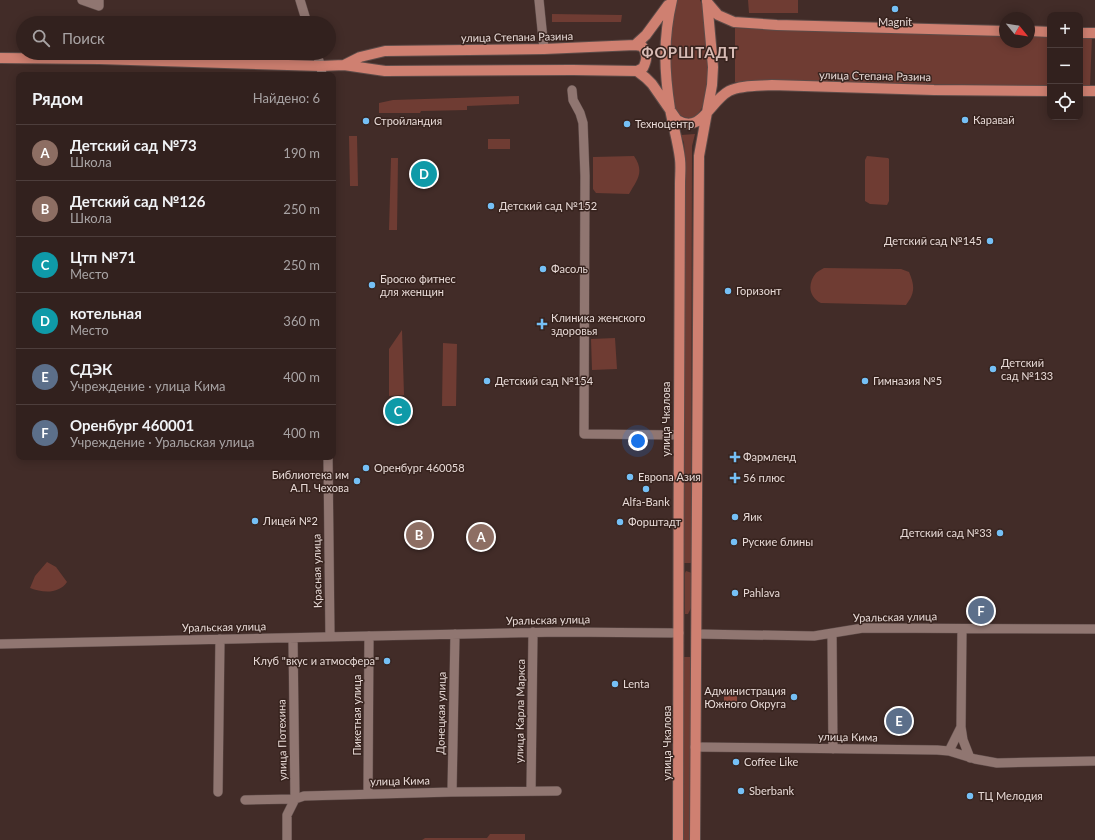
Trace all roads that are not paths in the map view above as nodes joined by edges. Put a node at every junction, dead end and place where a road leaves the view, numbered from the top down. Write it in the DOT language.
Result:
graph roads {
  1 [pos="82,0"];
  2 [pos="99,0"];
  3 [pos="300,0"];
  4 [pos="539,0"];
  5 [pos="672,0"];
  6 [pos="707,1"];
  7 [pos="305,16"];
  8 [pos="999,31"];
  9 [pos="1035,31"];
  10 [pos="1047,32"];
  11 [pos="1083,33"];
  12 [pos="1095,33"];
  13 [pos="635,45"];
  14 [pos="544,49"];
  15 [pos="0,58"];
  16 [pos="16,58"];
  17 [pos="119,60"];
  18 [pos="318,60"];
  19 [pos="344,65"];
  20 [pos="321,70"];
  21 [pos="637,71"];
  22 [pos="572,90"];
  23 [pos="1047,91"];
  24 [pos="1083,91"];
  25 [pos="1095,91"];
  26 [pos="708,110"];
  27 [pos="670,112"];
  28 [pos="678,435"];
  29 [pos="328,460"];
  30 [pos="679,568"];
  31 [pos="697,568"];
  32 [pos="962,628"];
  33 [pos="1095,629"];
  34 [pos="533,632"];
  35 [pos="679,633"];
  36 [pos="455,634"];
  37 [pos="697,634"];
  38 [pos="832,634"];
  39 [pos="369,636"];
  40 [pos="330,637"];
  41 [pos="293,638"];
  42 [pos="220,639"];
  43 [pos="0,644"];
  44 [pos="961,727"];
  45 [pos="695,747"];
  46 [pos="833,748"];
  47 [pos="949,751"];
  48 [pos="970,758"];
  49 [pos="1095,761"];
  50 [pos="531,791"];
  51 [pos="557,791"];
  52 [pos="218,792"];
  53 [pos="452,792"];
  54 [pos="368,794"];
  55 [pos="295,799"];
  56 [pos="245,800"];
  57 [pos="287,840"];
  58 [pos="678,840"];
  59 [pos="695,840"];
  1 -- 2 [label="street"];
  3 -- 7 [label="street"];
  4 -- 14 [label="street"];
  5 -- 13 [label="main road"];
  5 -- 27 [label="main road, улица Чкалова"];
  6 -- 8 [label="main road"];
  6 -- 26 [label="main road"];
  9 -- 10 [label="main road"];
  11 -- 12 [label="main road"];
  13 -- 14 [label="main road, улица Степана Разина"];
  13 -- 21 [label="main road"];
  14 -- 19 [label="main road, улица Степана Разина"];
  15 -- 16 [label="main road, улица Степана Разина"];
  17 -- 20 [label="main road, улица Степана Разина"];
  18 -- 20 [label="street"];
  19 -- 20 [label="main road, улица Степана Разина"];
  19 -- 21 [label="main road, улица Степана Разина"];
  21 -- 27 [label="main road"];
  22 -- 28 [label="street"];
  23 -- 26 [label="main road, улица Степана Разина"];
  24 -- 25 [label="main road"];
  26 -- 27 [label="main road, улица Степана Разина"];
  26 -- 31 [label="main road"];
  27 -- 28 [label="main road, улица Чкалова"];
  28 -- 30 [label="main road, улица Чкалова"];
  29 -- 40 [label="street, Красная улица"];
  30 -- 31 [label="main road"];
  30 -- 35 [label="main road, улица Чкалова"];
  31 -- 37 [label="main road"];
  32 -- 33 [label="street, Уральская улица"];
  32 -- 38 [label="street, Уральская улица"];
  32 -- 44 [label="street"];
  34 -- 35 [label="street, Уральская улица"];
  34 -- 36 [label="street, Уральская улица"];
  34 -- 50 [label="street, улица Карла Маркса"];
  35 -- 37 [label="main road, Уральская улица"];
  35 -- 58 [label="main road, улица Чкалова"];
  36 -- 39 [label="street, Уральская улица"];
  36 -- 53 [label="street, Донецкая улица"];
  37 -- 38 [label="street, Уральская улица"];
  37 -- 45 [label="main road"];
  38 -- 46 [label="street"];
  39 -- 40 [label="street, Уральская улица"];
  39 -- 54 [label="street, Пикетная улица"];
  40 -- 41 [label="street, Уральская улица"];
  41 -- 42 [label="street, Уральская улица"];
  41 -- 55 [label="street, улица Потехина"];
  42 -- 43 [label="street, Уральская улица"];
  42 -- 52 [label="street"];
  44 -- 47 [label="street"];
  44 -- 48 [label="street"];
  45 -- 46 [label="street, улица Кима"];
  45 -- 59 [label="main road"];
  46 -- 47 [label="street, улица Кима"];
  47 -- 48 [label="street, улица Кима"];
  48 -- 49 [label="street, улица Кима"];
  50 -- 51 [label="street, улица Кима"];
  50 -- 53 [label="street, улица Кима"];
  53 -- 54 [label="street, улица Кима"];
  54 -- 55 [label="street, улица Кима"];
  55 -- 56 [label="street, улица Кима"];
  55 -- 57 [label="street, улица Потехина"];
}
